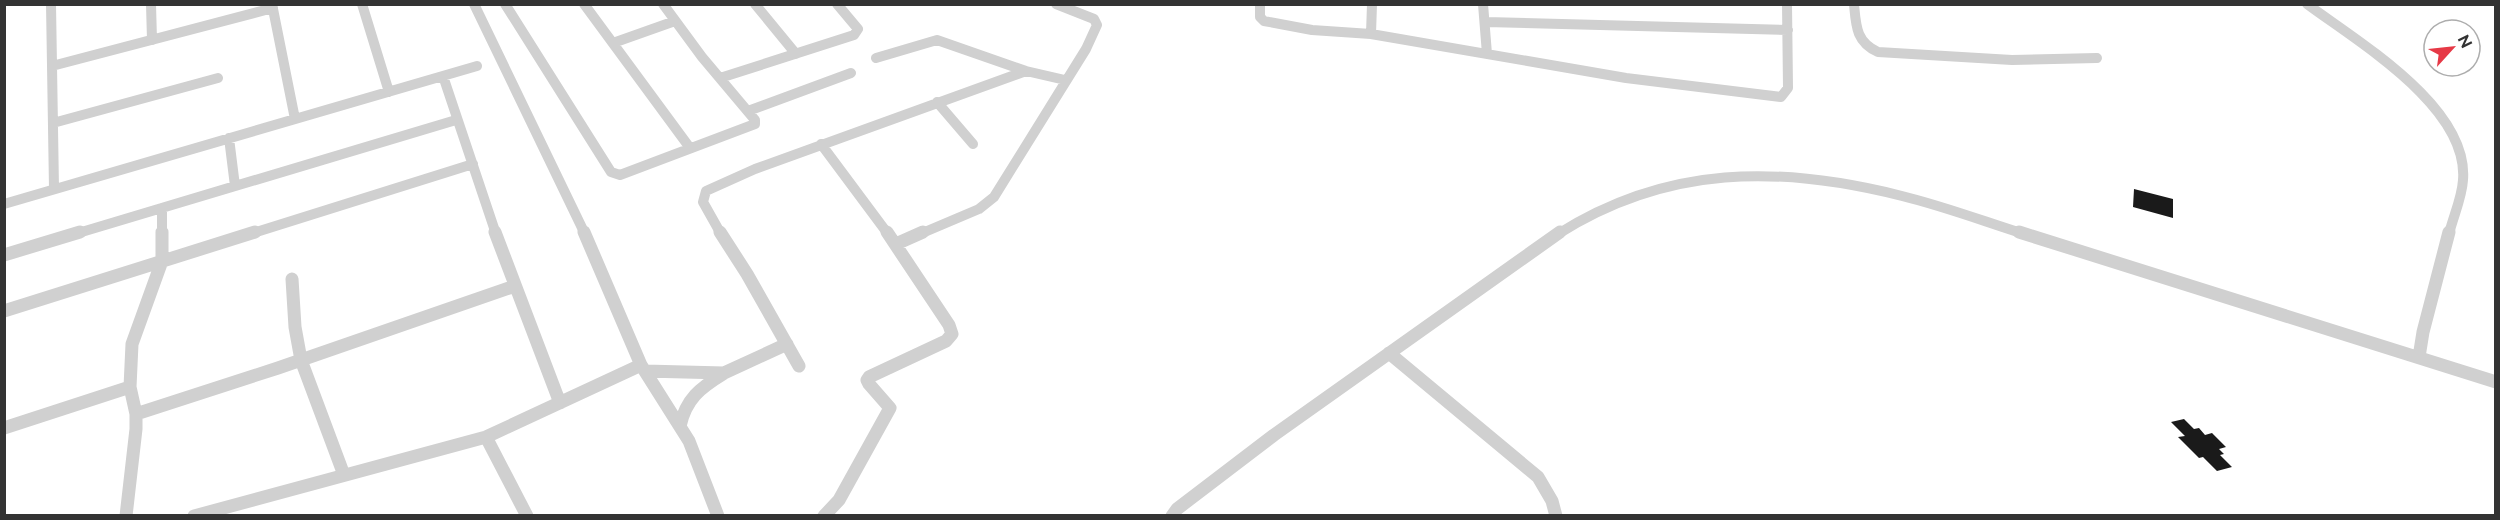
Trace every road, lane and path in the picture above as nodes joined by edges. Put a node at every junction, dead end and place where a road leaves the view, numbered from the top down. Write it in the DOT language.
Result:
graph roads {
  1 [pos="51,4"];
  2 [pos="151,4"];
  3 [pos="362,4"];
  4 [pos="474,4"];
  5 [pos="505,4"];
  6 [pos="584,4"];
  7 [pos="663,4"];
  8 [pos="755,4"];
  9 [pos="1056,4"];
  10 [pos="1260,4"];
  11 [pos="1372,4"];
  12 [pos="1483,4"];
  13 [pos="1787,4"];
  14 [pos="1854,4"];
  15 [pos="2307,4"];
  16 [pos="838,5"];
  17 [pos="272,6"];
  18 [pos="675,21"];
  19 [pos="1486,22"];
  20 [pos="1788,30"];
  21 [pos="1371,34"];
  22 [pos="152,40"];
  23 [pos="613,43"];
  24 [pos="796,54"];
  25 [pos="1487,54"];
  26 [pos="876,58"];
  27 [pos="2097,58"];
  28 [pos="52,66"];
  29 [pos="477,66"];
  30 [pos="1026,71"];
  31 [pos="850,73"];
  32 [pos="443,76"];
  33 [pos="218,78"];
  34 [pos="720,78"];
  35 [pos="1065,80"];
  36 [pos="389,92"];
  37 [pos="937,102"];
  38 [pos="748,111"];
  39 [pos="295,119"];
  40 [pos="456,120"];
  41 [pos="53,123"];
  42 [pos="229,138"];
  43 [pos="821,144"];
  44 [pos="973,144"];
  45 [pos="690,148"];
  46 [pos="473,164"];
  47 [pos="235,186"];
  48 [pos="54,189"];
  49 [pos="4,204"];
  50 [pos="162,208"];
  51 [pos="896,244"];
  52 [pos="4,255"];
  53 [pos="162,261"];
  54 [pos="292,279"];
  55 [pos="515,286"];
  56 [pos="4,311"];
  57 [pos="787,344"];
  58 [pos="1389,352"];
  59 [pos="2419,357"];
  60 [pos="301,360"];
  61 [pos="799,366"];
  62 [pos="643,368"];
  63 [pos="724,373"];
  64 [pos="2496,382"];
  65 [pos="130,387"];
  66 [pos="560,403"];
  67 [pos="136,414"];
  68 [pos="680,426"];
  69 [pos="4,428"];
  70 [pos="486,437"];
  71 [pos="344,475"];
  72 [pos="126,516"];
  73 [pos="194,516"];
  74 [pos="527,516"];
  75 [pos="718,516"];
  76 [pos="824,516"];
  77 [pos="1172,516"];
  78 [pos="1556,516"];
  1 -- 28 [label="street"];
  2 -- 22 [label="street"];
  3 -- 36 [label="street"];
  4 -- 62 [label="street"];
  5 -- 45 [label="street"];
  6 -- 23 [label="street"];
  7 -- 18 [label="street"];
  8 -- 24 [label="street"];
  9 -- 35 [label="street"];
  10 -- 21 [label="street"];
  11 -- 21 [label="street"];
  12 -- 19 [label="street"];
  13 -- 20 [label="street"];
  14 -- 27 [label="street"];
  15 -- 59 [label="street"];
  16 -- 24 [label="street"];
  17 -- 22 [label="street"];
  17 -- 39 [label="street"];
  18 -- 23 [label="street"];
  18 -- 34 [label="street"];
  19 -- 20 [label="street"];
  19 -- 25 [label="street"];
  20 -- 25 [label="street"];
  21 -- 25 [label="street"];
  22 -- 28 [label="street"];
  23 -- 45 [label="street"];
  24 -- 34 [label="street"];
  26 -- 30 [label="street"];
  28 -- 41 [label="street"];
  29 -- 32 [label="street"];
  30 -- 35 [label="street"];
  30 -- 37 [label="street"];
  31 -- 38 [label="street"];
  32 -- 36 [label="street"];
  32 -- 40 [label="street"];
  33 -- 41 [label="street"];
  34 -- 38 [label="street"];
  35 -- 51 [label="street"];
  36 -- 39 [label="street"];
  37 -- 43 [label="street"];
  37 -- 44 [label="street"];
  38 -- 45 [label="street"];
  39 -- 42 [label="street"];
  40 -- 46 [label="street"];
  40 -- 47 [label="street"];
  41 -- 48 [label="street"];
  42 -- 47 [label="street"];
  42 -- 48 [label="street"];
  43 -- 51 [label="street"];
  43 -- 57 [label="street"];
  46 -- 53 [label="street"];
  46 -- 55 [label="street"];
  47 -- 50 [label="street"];
  48 -- 49 [label="street"];
  50 -- 52 [label="street"];
  50 -- 53 [label="street"];
  51 -- 76 [label="street"];
  53 -- 56 [label="street"];
  53 -- 65 [label="street"];
  54 -- 60 [label="street"];
  55 -- 60 [label="street"];
  55 -- 66 [label="street"];
  57 -- 61 [label="street"];
  57 -- 63 [label="street"];
  58 -- 59 [label="street"];
  58 -- 77 [label="street"];
  58 -- 78 [label="street"];
  59 -- 64 [label="street"];
  60 -- 67 [label="street"];
  60 -- 71 [label="street"];
  62 -- 63 [label="street"];
  62 -- 66 [label="street"];
  62 -- 68 [label="street"];
  63 -- 68 [label="street"];
  65 -- 67 [label="street"];
  65 -- 69 [label="street"];
  66 -- 70 [label="street"];
  67 -- 72 [label="street"];
  68 -- 75 [label="street"];
  70 -- 71 [label="street"];
  70 -- 74 [label="street"];
  71 -- 73 [label="street"];
}
